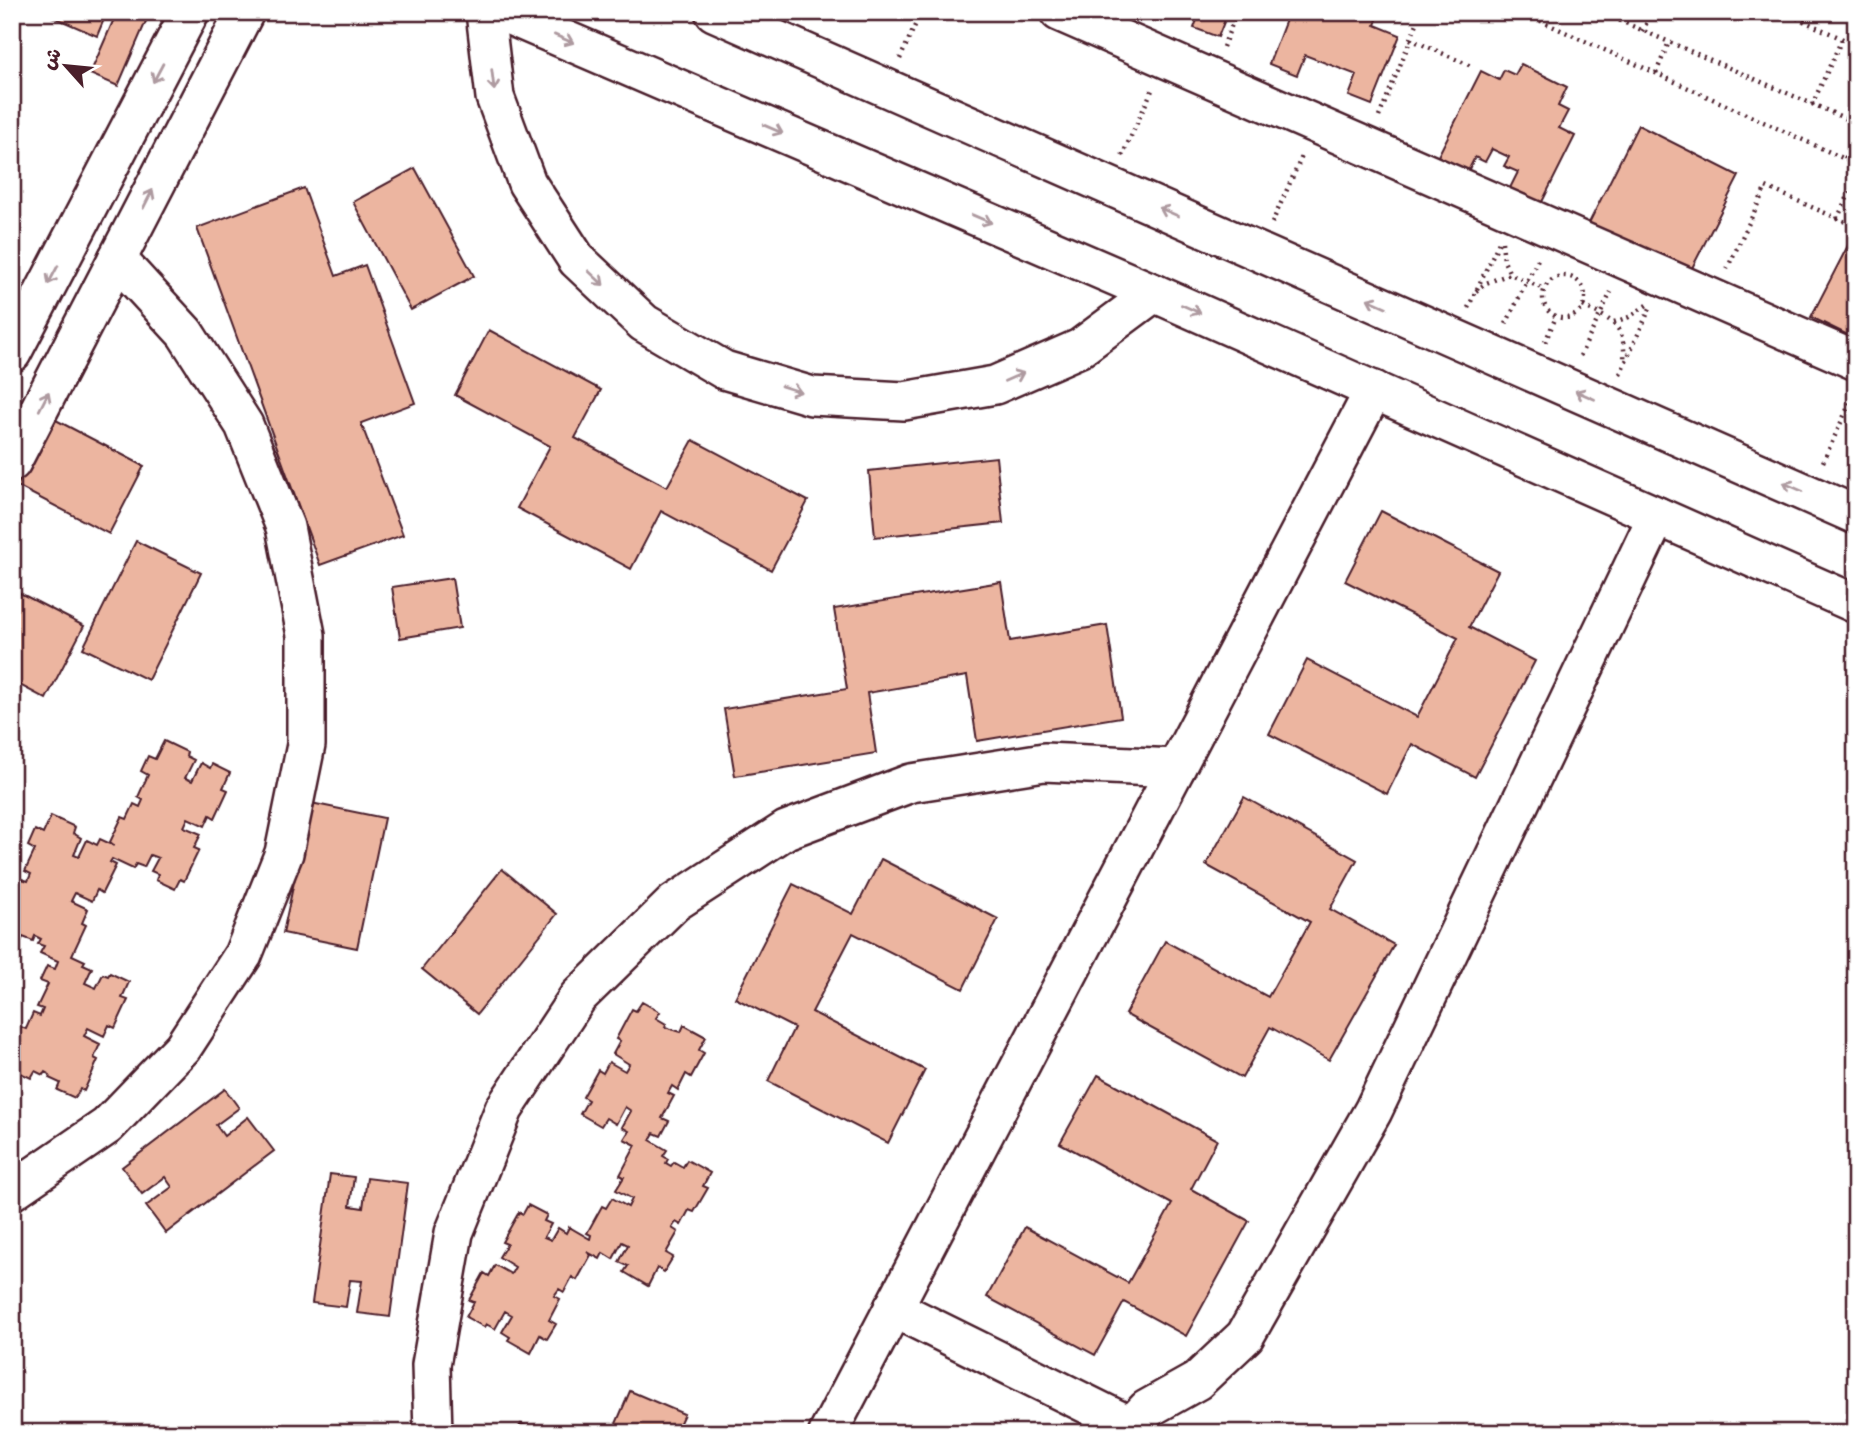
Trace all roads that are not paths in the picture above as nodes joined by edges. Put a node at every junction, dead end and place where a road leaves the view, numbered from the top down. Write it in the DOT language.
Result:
graph roads {
  1 [pos="190,12"];
  2 [pos="245,12"];
  3 [pos="485,12"];
  4 [pos="501,12"];
  5 [pos="1059,12"];
  6 [pos="720,14"];
  7 [pos="117,259"];
  8 [pos="1154,293"];
  9 [pos="23,307"];
  10 [pos="12,353"];
  11 [pos="1856,361"];
  12 [pos="1374,390"];
  13 [pos="12,462"];
  14 [pos="1856,515"];
  15 [pos="1657,516"];
  16 [pos="1856,604"];
  17 [pos="1175,768"];
  18 [pos="12,1191"];
  19 [pos="893,1308"];
  20 [pos="1129,1429"];
  21 [pos="433,1433"];
  22 [pos="828,1433"];
  1 -- 9 [label="street, one-way"];
  7 -- 2 [label="street, one-way"];
  3 -- 8 [label="street, one-way"];
  4 -- 8 [label="street, one-way"];
  5 -- 11 [label="street"];
  14 -- 6 [label="street, one-way"];
  13 -- 7 [label="street, one-way"];
  7 -- 18 [label="street"];
  8 -- 12 [label="street, one-way"];
  9 -- 10 [label="street"];
  12 -- 15 [label="street"];
  12 -- 17 [label="street"];
  15 -- 16 [label="street"];
  15 -- 20 [label="street"];
  17 -- 19 [label="street"];
  17 -- 21 [label="street"];
  19 -- 20 [label="street"];
  19 -- 22 [label="street"];
}
